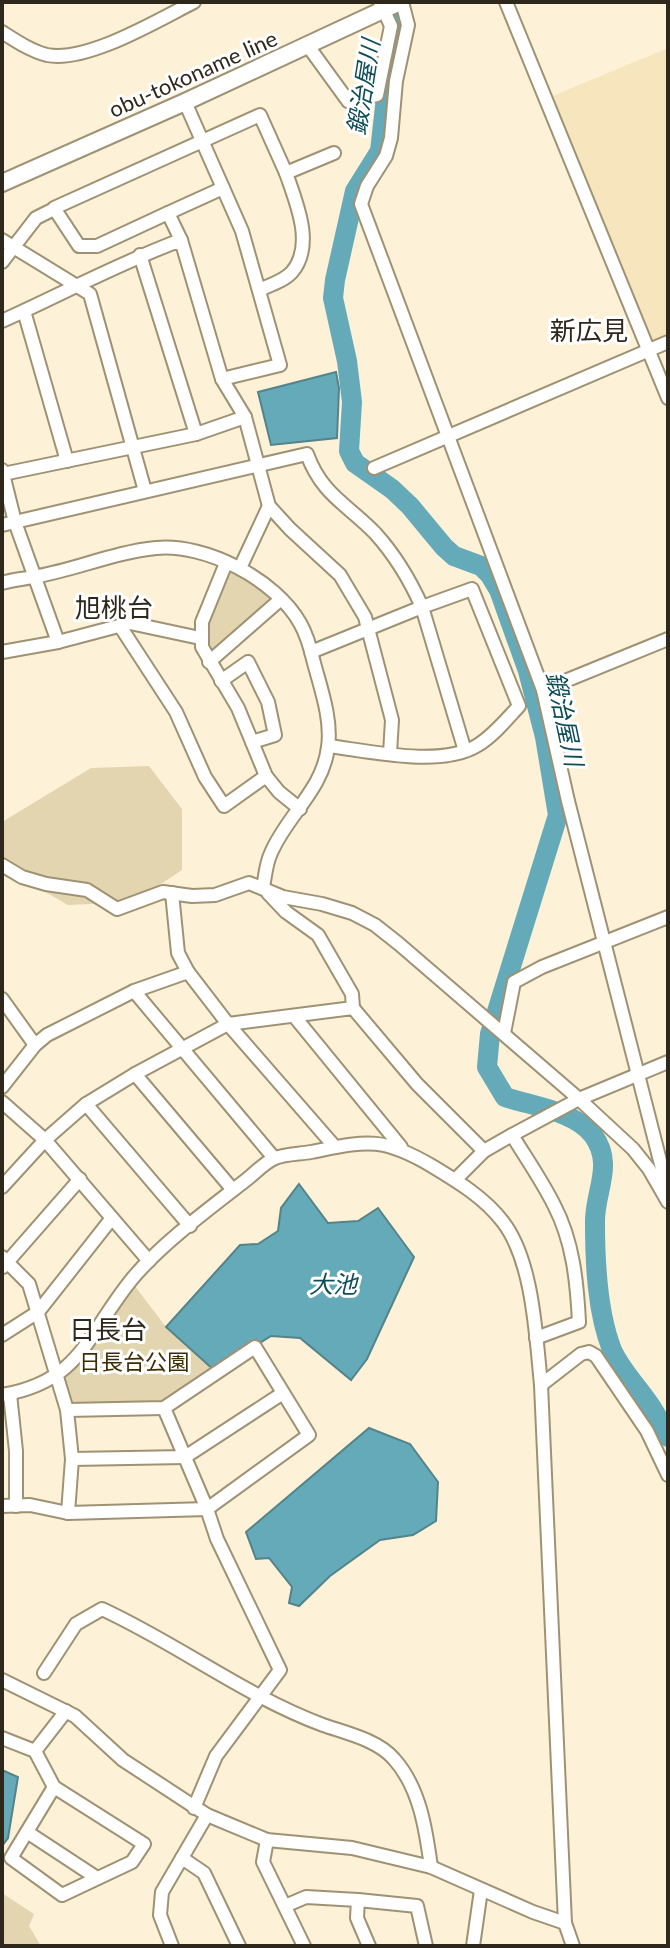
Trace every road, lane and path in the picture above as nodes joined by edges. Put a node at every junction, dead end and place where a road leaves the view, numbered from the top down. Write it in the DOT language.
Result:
graph roads {
  1 [pos="194,2"];
  2 [pos="506,2"];
  3 [pos="392,4"];
  4 [pos="2,32"];
  5 [pos="308,46"];
  6 [pos="185,102"];
  7 [pos="201,139"];
  8 [pos="334,153"];
  9 [pos="286,173"];
  10 [pos="2,183"];
  11 [pos="223,188"];
  12 [pos="50,211"];
  13 [pos="168,213"];
  14 [pos="2,240"];
  15 [pos="181,240"];
  16 [pos="14,248"];
  17 [pos="140,255"];
  18 [pos="2,262"];
  19 [pos="80,286"];
  20 [pos="259,290"];
  21 [pos="24,311"];
  22 [pos="2,321"];
  23 [pos="668,342"];
  24 [pos="648,351"];
  25 [pos="222,379"];
  26 [pos="668,398"];
  27 [pos="245,417"];
  28 [pos="196,434"];
  29 [pos="448,435"];
  30 [pos="133,446"];
  31 [pos="67,461"];
  32 [pos="257,467"];
  33 [pos="374,468"];
  34 [pos="3,472"];
  35 [pos="145,491"];
  36 [pos="269,506"];
  37 [pos="8,523"];
  38 [pos="226,563"];
  39 [pos="240,568"];
  40 [pos="36,577"];
  41 [pos="2,583"];
  42 [pos="281,599"];
  43 [pos="422,607"];
  44 [pos="120,626"];
  45 [pos="368,629"];
  46 [pos="200,638"];
  47 [pos="668,639"];
  48 [pos="58,642"];
  49 [pos="2,652"];
  50 [pos="311,652"];
  51 [pos="209,662"];
  52 [pos="221,681"];
  53 [pos="543,690"];
  54 [pos="252,742"];
  55 [pos="329,746"];
  56 [pos="465,751"];
  57 [pos="390,753"];
  58 [pos="266,776"];
  59 [pos="300,809"];
  60 [pos="2,865"];
  61 [pos="263,888"];
  62 [pos="172,893"];
  63 [pos="668,917"];
  64 [pos="606,943"];
  65 [pos="188,972"];
  66 [pos="134,991"];
  67 [pos="2,999"];
  68 [pos="353,1008"];
  69 [pos="294,1016"];
  70 [pos="228,1024"];
  71 [pos="504,1033"];
  72 [pos="35,1045"];
  73 [pos="183,1050"];
  74 [pos="668,1062"];
  75 [pos="135,1074"];
  76 [pos="639,1074"];
  77 [pos="2,1087"];
  78 [pos="579,1099"];
  79 [pos="2,1102"];
  80 [pos="86,1104"];
  81 [pos="512,1135"];
  82 [pos="45,1140"];
  83 [pos="335,1147"];
  84 [pos="402,1148"];
  85 [pos="484,1151"];
  86 [pos="274,1158"];
  87 [pos="80,1179"];
  88 [pos="455,1180"];
  89 [pos="2,1187"];
  90 [pos="233,1190"];
  91 [pos="668,1192"];
  92 [pos="668,1202"];
  93 [pos="112,1218"];
  94 [pos="190,1226"];
  95 [pos="149,1261"];
  96 [pos="4,1262"];
  97 [pos="38,1312"];
  98 [pos="2,1335"];
  99 [pos="536,1338"];
  100 [pos="55,1377"];
  101 [pos="541,1385"];
  102 [pos="283,1393"];
  103 [pos="6,1394"];
  104 [pos="164,1408"];
  105 [pos="67,1410"];
  106 [pos="9,1452"];
  107 [pos="185,1457"];
  108 [pos="72,1459"];
  109 [pos="668,1475"];
  110 [pos="2,1506"];
  111 [pos="16,1506"];
  112 [pos="207,1509"];
  113 [pos="68,1513"];
  114 [pos="44,1673"];
  115 [pos="2,1680"];
  116 [pos="259,1697"];
  117 [pos="66,1711"];
  118 [pos="2,1738"];
  119 [pos="35,1751"];
  120 [pos="54,1787"];
  121 [pos="194,1808"];
  122 [pos="207,1815"];
  123 [pos="27,1832"];
  124 [pos="267,1840"];
  125 [pos="182,1858"];
  126 [pos="431,1867"];
  127 [pos="97,1878"];
  128 [pos="481,1890"];
  129 [pos="358,1900"];
  130 [pos="285,1906"];
  131 [pos="565,1923"];
  132 [pos="172,1946"];
  133 [pos="239,1946"];
  134 [pos="304,1946"];
  135 [pos="369,1946"];
  136 [pos="426,1946"];
  137 [pos="473,1946"];
  138 [pos="573,1946"];
  1 -- 4 [label="street"];
  2 -- 24 [label="street"];
  3 -- 5 [label="main road, obu-tokoname line"];
  3 -- 5 [label="street"];
  3 -- 29 [label="street"];
  5 -- 6 [label="main road, obu-tokoname line"];
  6 -- 7 [label="street"];
  6 -- 10 [label="main road, obu-tokoname line"];
  7 -- 9 [label="street"];
  7 -- 11 [label="street"];
  7 -- 13 [label="street"];
  8 -- 9 [label="street"];
  9 -- 20 [label="street"];
  11 -- 13 [label="street"];
  11 -- 20 [label="street"];
  12 -- 16 [label="street"];
  13 -- 15 [label="street"];
  14 -- 16 [label="street"];
  15 -- 17 [label="street"];
  15 -- 25 [label="street"];
  16 -- 18 [label="street"];
  16 -- 19 [label="street"];
  17 -- 19 [label="street"];
  17 -- 28 [label="street"];
  19 -- 21 [label="street"];
  19 -- 30 [label="street"];
  20 -- 25 [label="street"];
  21 -- 22 [label="street"];
  21 -- 31 [label="street"];
  23 -- 24 [label="street"];
  24 -- 26 [label="street"];
  24 -- 29 [label="street"];
  25 -- 27 [label="street"];
  27 -- 28 [label="street"];
  27 -- 32 [label="street"];
  28 -- 30 [label="street"];
  29 -- 33 [label="street"];
  29 -- 53 [label="street"];
  30 -- 31 [label="street"];
  30 -- 35 [label="street"];
  31 -- 34 [label="street"];
  32 -- 35 [label="street"];
  32 -- 36 [label="street"];
  32 -- 43 [label="street"];
  34 -- 37 [label="street"];
  35 -- 37 [label="street"];
  36 -- 39 [label="street"];
  36 -- 45 [label="street"];
  37 -- 40 [label="street"];
  38 -- 39 [label="street"];
  38 -- 40 [label="street"];
  38 -- 46 [label="street"];
  39 -- 42 [label="street"];
  40 -- 41 [label="street"];
  40 -- 48 [label="street"];
  42 -- 50 [label="street"];
  42 -- 51 [label="street"];
  43 -- 45 [label="street"];
  43 -- 56 [label="street"];
  43 -- 56 [label="street"];
  44 -- 46 [label="street"];
  44 -- 48 [label="street"];
  44 -- 58 [label="street"];
  45 -- 50 [label="street"];
  45 -- 57 [label="street"];
  46 -- 51 [label="street"];
  47 -- 53 [label="street"];
  48 -- 49 [label="street"];
  50 -- 55 [label="street"];
  51 -- 52 [label="street"];
  52 -- 54 [label="street"];
  52 -- 54 [label="street"];
  53 -- 64 [label="street"];
  54 -- 58 [label="street"];
  55 -- 57 [label="street"];
  55 -- 59 [label="street"];
  56 -- 57 [label="street"];
  58 -- 59 [label="street"];
  59 -- 61 [label="street"];
  60 -- 62 [label="street"];
  61 -- 62 [label="street"];
  61 -- 68 [label="street"];
  61 -- 71 [label="street"];
  62 -- 65 [label="street"];
  63 -- 64 [label="street"];
  64 -- 71 [label="street"];
  64 -- 76 [label="street"];
  65 -- 66 [label="street"];
  65 -- 70 [label="street"];
  66 -- 72 [label="street"];
  66 -- 73 [label="street"];
  67 -- 72 [label="street"];
  68 -- 69 [label="street"];
  68 -- 85 [label="street"];
  69 -- 70 [label="street"];
  69 -- 84 [label="street"];
  70 -- 73 [label="street"];
  70 -- 83 [label="street"];
  71 -- 78 [label="street"];
  72 -- 77 [label="street"];
  73 -- 75 [label="street"];
  73 -- 86 [label="street"];
  74 -- 76 [label="street"];
  75 -- 80 [label="street"];
  75 -- 90 [label="street"];
  76 -- 78 [label="street"];
  76 -- 91 [label="street"];
  78 -- 81 [label="street"];
  78 -- 92 [label="street"];
  79 -- 82 [label="street"];
  80 -- 82 [label="street"];
  80 -- 94 [label="street"];
  81 -- 85 [label="street"];
  81 -- 99 [label="street"];
  82 -- 87 [label="street"];
  82 -- 89 [label="street"];
  83 -- 84 [label="street"];
  83 -- 86 [label="street"];
  84 -- 88 [label="street"];
  85 -- 88 [label="street"];
  86 -- 90 [label="street"];
  87 -- 93 [label="street"];
  87 -- 96 [label="street"];
  88 -- 99 [label="street"];
  90 -- 94 [label="street"];
  93 -- 95 [label="street"];
  93 -- 97 [label="street"];
  94 -- 95 [label="street"];
  95 -- 100 [label="street"];
  96 -- 97 [label="street"];
  97 -- 98 [label="street"];
  97 -- 100 [label="street"];
  99 -- 101 [label="street"];
  100 -- 103 [label="street"];
  100 -- 105 [label="street"];
  101 -- 109 [label="street"];
  101 -- 131 [label="street"];
  102 -- 104 [label="street"];
  102 -- 107 [label="street"];
  102 -- 112 [label="street"];
  103 -- 106 [label="street"];
  104 -- 105 [label="street"];
  104 -- 107 [label="street"];
  105 -- 108 [label="street"];
  106 -- 111 [label="street"];
  107 -- 108 [label="street"];
  107 -- 112 [label="street"];
  108 -- 113 [label="street"];
  110 -- 111 [label="street"];
  111 -- 113 [label="street"];
  112 -- 113 [label="street"];
  112 -- 116 [label="street"];
  114 -- 116 [label="street"];
  115 -- 117 [label="street"];
  116 -- 121 [label="street"];
  116 -- 126 [label="street"];
  117 -- 119 [label="street"];
  117 -- 121 [label="street"];
  118 -- 119 [label="street"];
  119 -- 120 [label="street"];
  120 -- 123 [label="street"];
  120 -- 127 [label="street"];
  121 -- 122 [label="street"];
  122 -- 124 [label="street"];
  122 -- 125 [label="street"];
  123 -- 127 [label="street"];
  123 -- 127 [label="street"];
  124 -- 126 [label="street"];
  124 -- 130 [label="street"];
  125 -- 132 [label="street"];
  125 -- 133 [label="street"];
  126 -- 128 [label="street"];
  128 -- 131 [label="street"];
  128 -- 137 [label="street"];
  129 -- 130 [label="street"];
  129 -- 135 [label="street"];
  129 -- 136 [label="street"];
  130 -- 134 [label="street"];
  131 -- 138 [label="street"];
}
